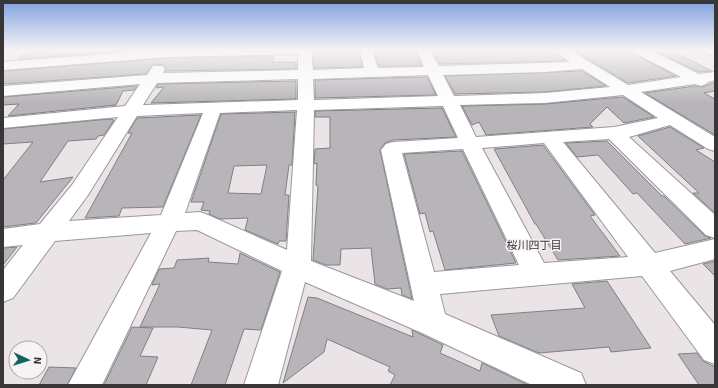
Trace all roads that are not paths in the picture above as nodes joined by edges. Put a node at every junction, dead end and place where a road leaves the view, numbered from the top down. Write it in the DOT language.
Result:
graph roads {
  1 [pos="29,68"];
  2 [pos="158,68"];
  3 [pos="305,68"];
  4 [pos="371,68"];
  5 [pos="432,68"];
  6 [pos="541,68"];
  7 [pos="591,68"];
  8 [pos="674,68"];
  9 [pos="434,71"];
  10 [pos="372,72"];
  11 [pos="305,74"];
  12 [pos="715,76"];
  13 [pos="152,78"];
  14 [pos="697,80"];
  15 [pos="715,89"];
  16 [pos="626,90"];
  17 [pos="3,91"];
  18 [pos="449,101"];
  19 [pos="306,106"];
  20 [pos="213,109"];
  21 [pos="131,111"];
  22 [pos="673,119"];
  23 [pos="3,123"];
  24 [pos="614,133"];
  25 [pos="549,137"];
  26 [pos="470,141"];
  27 [pos="715,145"];
  28 [pos="169,222"];
  29 [pos="715,229"];
  30 [pos="49,232"];
  31 [pos="3,238"];
  32 [pos="715,249"];
  33 [pos="650,264"];
  34 [pos="296,266"];
  35 [pos="537,275"];
  36 [pos="424,284"];
  37 [pos="3,290"];
  38 [pos="433,323"];
  39 [pos="715,349"];
  40 [pos="85,385"];
  41 [pos="261,385"];
  42 [pos="569,385"];
  1 -- 17 [label="street"];
  2 -- 13 [label="street"];
  3 -- 11 [label="street"];
  4 -- 10 [label="street"];
  5 -- 9 [label="street"];
  6 -- 9 [label="street"];
  7 -- 16 [label="street"];
  8 -- 14 [label="street"];
  9 -- 10 [label="street"];
  9 -- 18 [label="street"];
  10 -- 11 [label="street"];
  11 -- 13 [label="street"];
  11 -- 19 [label="street"];
  12 -- 14 [label="street"];
  13 -- 17 [label="street"];
  13 -- 21 [label="street"];
  14 -- 15 [label="street"];
  14 -- 16 [label="street"];
  16 -- 18 [label="street"];
  16 -- 22 [label="street"];
  18 -- 19 [label="street"];
  18 -- 26 [label="street"];
  19 -- 20 [label="street"];
  19 -- 34 [label="street"];
  20 -- 21 [label="street"];
  20 -- 28 [label="street"];
  21 -- 23 [label="street"];
  21 -- 30 [label="street"];
  22 -- 24 [label="street"];
  22 -- 27 [label="street"];
  24 -- 25 [label="street"];
  24 -- 29 [label="street"];
  25 -- 26 [label="street"];
  25 -- 33 [label="street"];
  26 -- 35 [label="street"];
  26 -- 36 [label="street"];
  28 -- 30 [label="street"];
  28 -- 34 [label="street"];
  28 -- 40 [label="street"];
  30 -- 31 [label="street"];
  30 -- 37 [label="street"];
  32 -- 33 [label="street"];
  33 -- 35 [label="street"];
  33 -- 39 [label="street"];
  34 -- 38 [label="street"];
  34 -- 41 [label="street"];
  35 -- 36 [label="street"];
  36 -- 38 [label="street"];
  38 -- 42 [label="street"];
}
